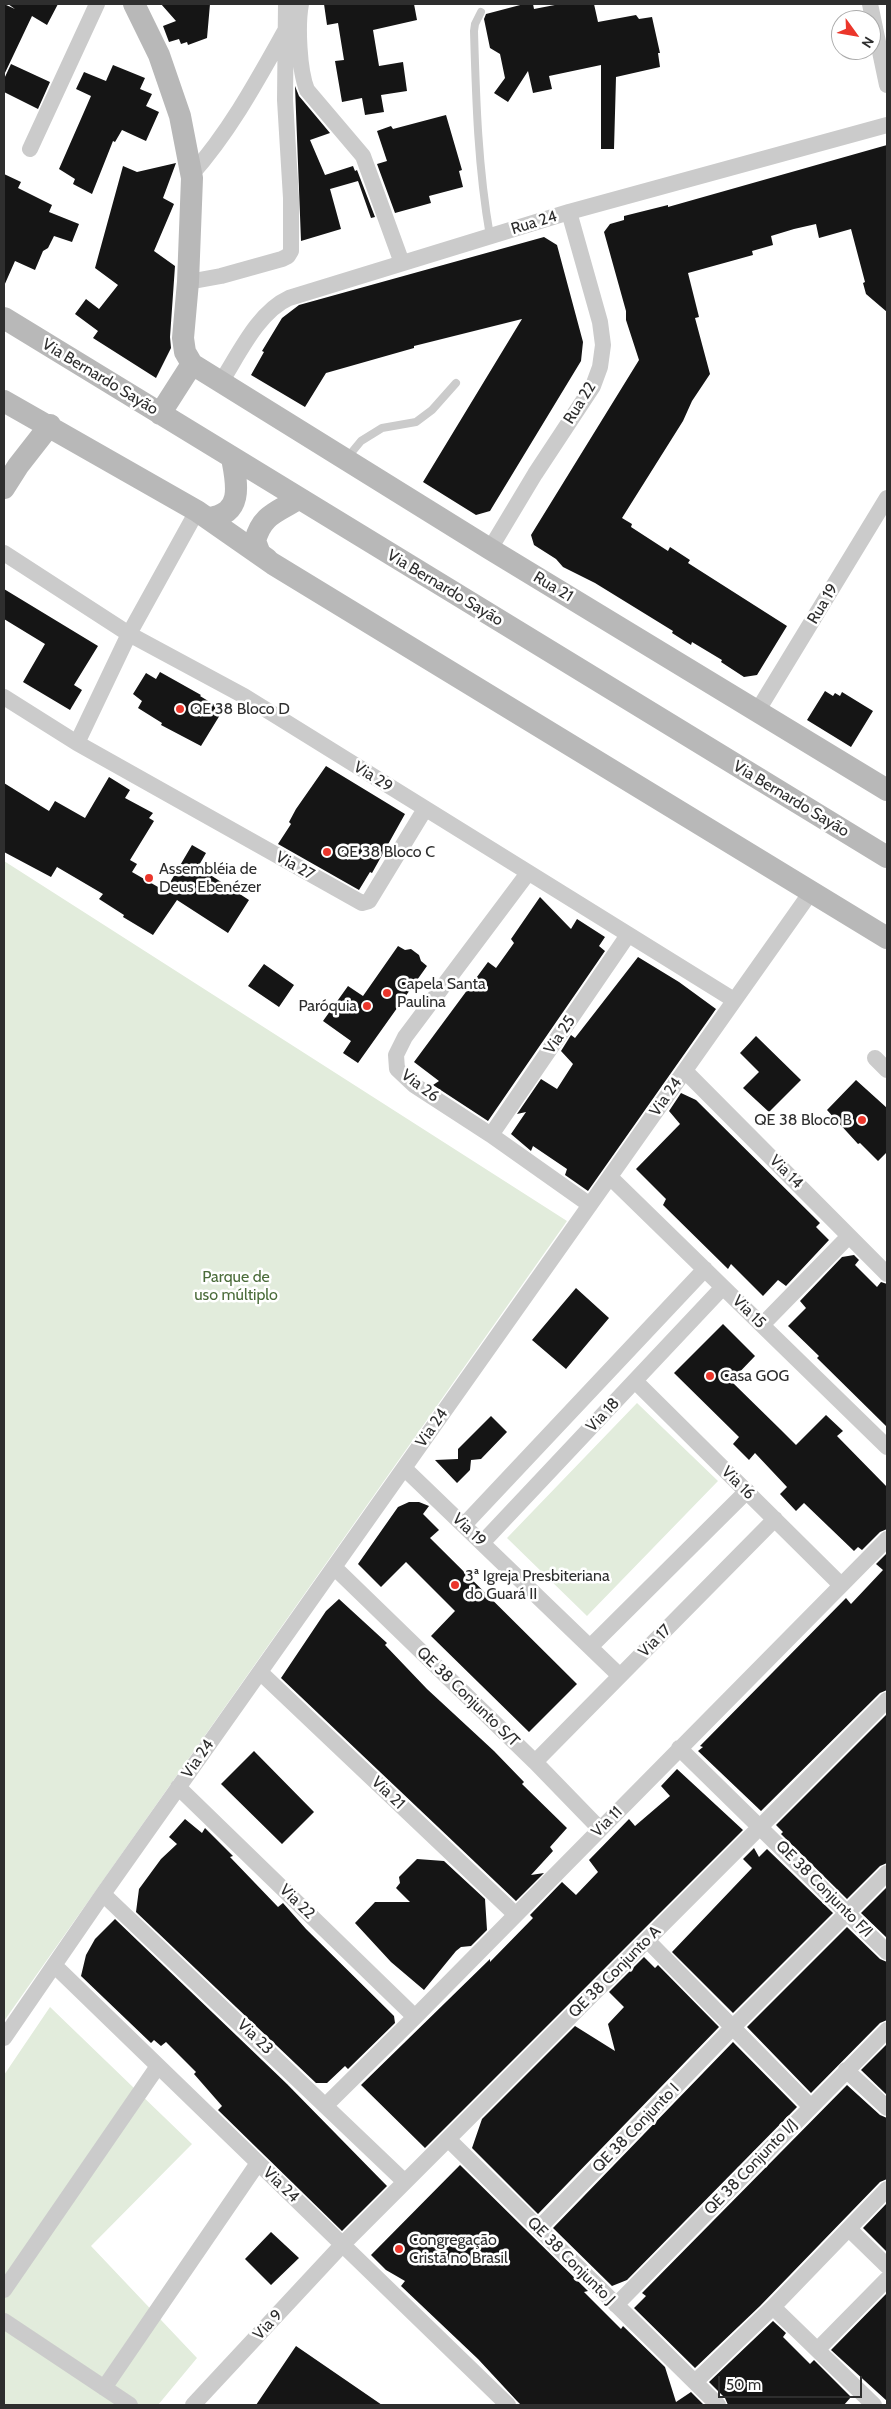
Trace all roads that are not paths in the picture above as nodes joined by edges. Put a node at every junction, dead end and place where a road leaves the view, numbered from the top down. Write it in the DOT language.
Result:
graph roads {
  1 [pos="97,4"];
  2 [pos="134,4"];
  3 [pos="286,4"];
  4 [pos="301,4"];
  5 [pos="870,4"];
  6 [pos="481,12"];
  7 [pos="286,29"];
  8 [pos="887,85"];
  9 [pos="887,125"];
  10 [pos="30,149"];
  11 [pos="191,175"];
  12 [pos="568,212"];
  13 [pos="490,236"];
  14 [pos="402,263"];
  15 [pos="188,282"];
  16 [pos="4,318"];
  17 [pos="192,364"];
  18 [pos="220,382"];
  19 [pos="456,383"];
  20 [pos="4,400"];
  21 [pos="160,414"];
  22 [pos="50,426"];
  23 [pos="232,458"];
  24 [pos="346,460"];
  25 [pos="4,488"];
  26 [pos="298,498"];
  27 [pos="887,498"];
  28 [pos="203,514"];
  29 [pos="490,549"];
  30 [pos="4,553"];
  31 [pos="274,564"];
  32 [pos="129,634"];
  33 [pos="4,697"];
  34 [pos="758,710"];
  35 [pos="77,743"];
  36 [pos="887,790"];
  37 [pos="425,809"];
  38 [pos="887,857"];
  39 [pos="528,873"];
  40 [pos="811,892"];
  41 [pos="628,935"];
  42 [pos="887,938"];
  43 [pos="734,1000"];
  44 [pos="875,1058"];
  45 [pos="887,1070"];
  46 [pos="684,1071"];
  47 [pos="491,1135"];
  48 [pos="610,1177"];
  49 [pos="590,1205"];
  50 [pos="849,1236"];
  51 [pos="705,1269"];
  52 [pos="887,1274"];
  53 [pos="724,1287"];
  54 [pos="762,1325"];
  55 [pos="635,1381"];
  56 [pos="887,1447"];
  57 [pos="404,1468"];
  58 [pos="747,1492"];
  59 [pos="775,1519"];
  60 [pos="464,1525"];
  61 [pos="887,1539"];
  62 [pos="482,1543"];
  63 [pos="334,1567"];
  64 [pos="841,1585"];
  65 [pos="590,1647"];
  66 [pos="260,1672"];
  67 [pos="620,1676"];
  68 [pos="887,1700"];
  69 [pos="679,1748"];
  70 [pos="535,1762"];
  71 [pos="178,1787"];
  72 [pos="760,1826"];
  73 [pos="600,1829"];
  74 [pos="887,1873"];
  75 [pos="103,1894"];
  76 [pos="848,1913"];
  77 [pos="515,1914"];
  78 [pos="647,1940"];
  79 [pos="887,1952"];
  80 [pos="54,1965"];
  81 [pos="416,2018"];
  82 [pos="733,2027"];
  83 [pos="887,2030"];
  84 [pos="4,2038"];
  85 [pos="158,2066"];
  86 [pos="846,2070"];
  87 [pos="326,2105"];
  88 [pos="810,2106"];
  89 [pos="887,2108"];
  90 [pos="448,2139"];
  91 [pos="258,2163"];
  92 [pos="405,2182"];
  93 [pos="887,2189"];
  94 [pos="539,2228"];
  95 [pos="849,2229"];
  96 [pos="342,2245"];
  97 [pos="887,2266"];
  98 [pos="887,2279"];
  99 [pos="4,2290"];
  100 [pos="616,2305"];
  101 [pos="774,2307"];
  102 [pos="4,2321"];
  103 [pos="818,2349"];
  104 [pos="694,2382"];
  105 [pos="104,2388"];
  106 [pos="130,2405"];
  107 [pos="193,2405"];
  108 [pos="508,2405"];
  109 [pos="718,2405"];
  110 [pos="874,2405"];
  1 -- 10 [label="street"];
  2 -- 11 [label="main road"];
  3 -- 7 [label="street"];
  4 -- 14 [label="street"];
  5 -- 8 [label="street"];
  6 -- 13 [label="lane"];
  7 -- 11 [label="street"];
  7 -- 15 [label="street"];
  9 -- 12 [label="street, Rua 24"];
  11 -- 15 [label="main road"];
  12 -- 13 [label="street, Rua 24"];
  12 -- 29 [label="street, Rua 22"];
  13 -- 14 [label="street, Rua 24"];
  14 -- 18 [label="street, Rua 24"];
  15 -- 17 [label="main road"];
  16 -- 21 [label="main road, Via Bernardo Sayão"];
  17 -- 18 [label="main road, Rua 21"];
  17 -- 21 [label="main road"];
  18 -- 24 [label="main road, Rua 21"];
  19 -- 24 [label="lane"];
  20 -- 22 [label="main road"];
  21 -- 23 [label="main road, Via Bernardo Sayão"];
  22 -- 25 [label="main road"];
  22 -- 28 [label="main road"];
  23 -- 26 [label="main road, Via Bernardo Sayão"];
  23 -- 28 [label="main road"];
  24 -- 29 [label="main road, Rua 21"];
  26 -- 31 [label="main road"];
  26 -- 38 [label="main road, Via Bernardo Sayão"];
  27 -- 34 [label="street, Rua 19"];
  28 -- 31 [label="main road"];
  28 -- 32 [label="street"];
  29 -- 34 [label="main road, Rua 21"];
  30 -- 32 [label="street"];
  31 -- 40 [label="main road"];
  32 -- 35 [label="street"];
  32 -- 37 [label="street, Via 29"];
  33 -- 35 [label="street, Via 27"];
  34 -- 36 [label="main road, Rua 21"];
  35 -- 37 [label="street, Via 27"];
  37 -- 39 [label="street, Via 29"];
  39 -- 41 [label="street, Via 29"];
  39 -- 47 [label="street, Via 26"];
  40 -- 42 [label="main road"];
  40 -- 43 [label="street, Via 24"];
  41 -- 43 [label="street, Via 29"];
  41 -- 47 [label="street, Via 25"];
  43 -- 46 [label="street, Via 24"];
  44 -- 45 [label="street"];
  46 -- 48 [label="street, Via 24"];
  46 -- 50 [label="street, Via 14"];
  47 -- 49 [label="street, Via 26"];
  48 -- 49 [label="street, Via 24"];
  48 -- 51 [label="street, Via 15"];
  49 -- 57 [label="street, Via 24"];
  50 -- 52 [label="street, Via 14"];
  50 -- 54 [label="street"];
  51 -- 53 [label="street, Via 15"];
  51 -- 60 [label="street, Via 18"];
  53 -- 54 [label="street, Via 15"];
  53 -- 55 [label="street, Via 18"];
  54 -- 56 [label="street, Via 15"];
  55 -- 58 [label="street, Via 16"];
  55 -- 62 [label="street, Via 18"];
  57 -- 60 [label="street, Via 19"];
  57 -- 63 [label="street, Via 24"];
  58 -- 59 [label="street, Via 16"];
  58 -- 65 [label="street"];
  59 -- 64 [label="street, Via 16"];
  59 -- 67 [label="street, Via 17"];
  60 -- 62 [label="street, Via 19"];
  61 -- 64 [label="street, Via 11"];
  62 -- 65 [label="street, Via 19"];
  63 -- 66 [label="street, Via 24"];
  63 -- 70 [label="street, QE 38 Conjunto S/T"];
  64 -- 69 [label="street, Via 11"];
  65 -- 67 [label="street, Via 19"];
  66 -- 71 [label="street, Via 24"];
  66 -- 77 [label="street, Via 21"];
  67 -- 70 [label="street, Via 17"];
  68 -- 72 [label="street, QE 38 Conjunto A"];
  69 -- 72 [label="street, QE 38 Conjunto F/I"];
  69 -- 73 [label="street, Via 11"];
  70 -- 73 [label="street, QE 38 Conjunto S/T"];
  71 -- 75 [label="street, Via 24"];
  71 -- 81 [label="street, Via 22"];
  72 -- 76 [label="street, QE 38 Conjunto F/I"];
  72 -- 78 [label="street, QE 38 Conjunto A"];
  73 -- 77 [label="street, Via 11"];
  74 -- 76 [label="street, QE 38 Conjunto I"];
  75 -- 80 [label="street, Via 24"];
  75 -- 87 [label="street, Via 23"];
  76 -- 79 [label="street, QE 38 Conjunto F/I"];
  76 -- 82 [label="street, QE 38 Conjunto I"];
  77 -- 81 [label="street, Via 11"];
  78 -- 82 [label="street"];
  78 -- 90 [label="street, QE 38 Conjunto A"];
  80 -- 84 [label="street, Via 24"];
  80 -- 85 [label="street, Via 24"];
  81 -- 87 [label="street, Via 11"];
  82 -- 88 [label="street"];
  82 -- 94 [label="street, QE 38 Conjunto I"];
  83 -- 86 [label="street, QE 38 Conjunto I/J"];
  85 -- 91 [label="street, Via 24"];
  85 -- 99 [label="street"];
  86 -- 88 [label="street, QE 38 Conjunto I/J"];
  86 -- 89 [label="street"];
  87 -- 92 [label="street, Via 23"];
  88 -- 100 [label="street, QE 38 Conjunto I/J"];
  90 -- 92 [label="street, QE 38 Conjunto A"];
  90 -- 94 [label="street, QE 38 Conjunto J"];
  91 -- 96 [label="street, Via 24"];
  91 -- 105 [label="street"];
  92 -- 96 [label="street, QE 38 Conjunto A"];
  93 -- 95 [label="street"];
  94 -- 100 [label="street, QE 38 Conjunto J"];
  95 -- 97 [label="street"];
  95 -- 101 [label="street"];
  96 -- 107 [label="street, Via 9"];
  96 -- 108 [label="street, Via 24"];
  98 -- 103 [label="street"];
  100 -- 104 [label="street, QE 38 Conjunto J"];
  101 -- 103 [label="street"];
  101 -- 104 [label="street"];
  102 -- 105 [label="street"];
  103 -- 110 [label="street"];
  104 -- 109 [label="street, QE 38 Conjunto J"];
  105 -- 106 [label="street"];
}
